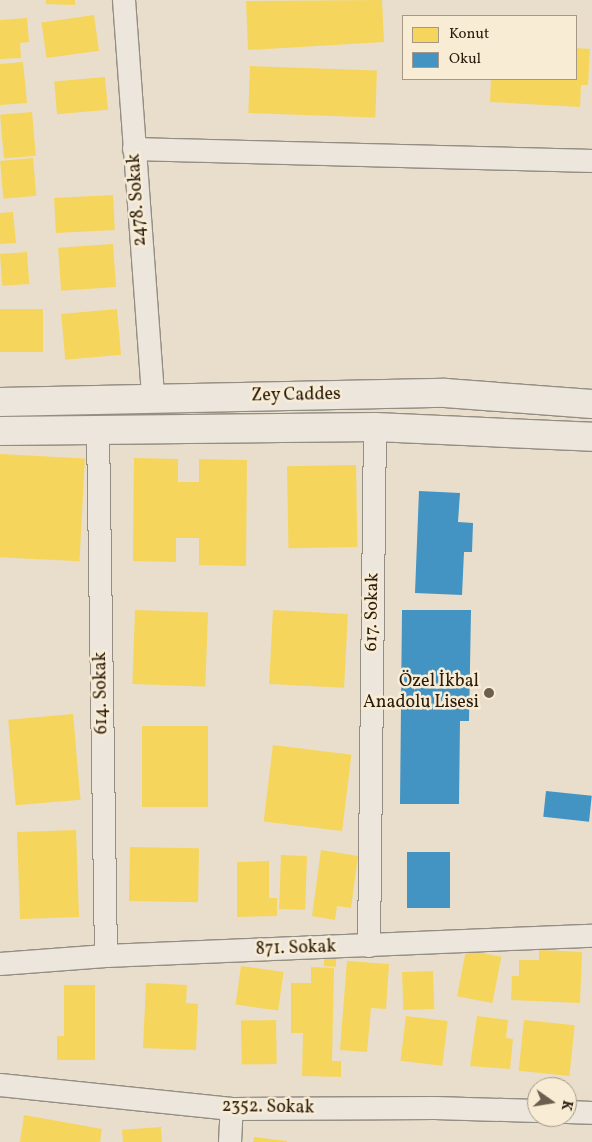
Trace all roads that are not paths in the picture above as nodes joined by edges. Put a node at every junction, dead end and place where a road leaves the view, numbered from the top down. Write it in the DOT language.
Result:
graph roads {
  1 [pos="124,0"];
  2 [pos="134,149"];
  3 [pos="592,161"];
  4 [pos="153,400"];
  5 [pos="0,402"];
  6 [pos="592,404"];
  7 [pos="375,427"];
  8 [pos="0,430"];
  9 [pos="98,430"];
  10 [pos="592,437"];
  11 [pos="592,936"];
  12 [pos="369,946"];
  13 [pos="106,956"];
  14 [pos="0,964"];
  15 [pos="0,1085"];
  16 [pos="232,1109"];
  17 [pos="527,1111"];
  18 [pos="577,1112"];
  19 [pos="592,1113"];
  20 [pos="230,1142"];
  1 -- 2 [label="street, 2478. Sokak"];
  2 -- 3 [label="street"];
  2 -- 4 [label="street, 2478. Sokak"];
  4 -- 5 [label="main road, Zey Caddes"];
  4 -- 6 [label="main road, Zey Caddes"];
  7 -- 9 [label="main road, Zey Caddes"];
  7 -- 10 [label="main road, Zey Caddes"];
  7 -- 12 [label="street, 617. Sokak"];
  8 -- 9 [label="main road, Zey Caddes"];
  9 -- 13 [label="street, 614. Sokak"];
  11 -- 12 [label="street, 871. Sokak"];
  12 -- 13 [label="street, 871. Sokak"];
  13 -- 14 [label="street, 871. Sokak"];
  15 -- 16 [label="street, 2352. Sokak"];
  16 -- 17 [label="street, 2352. Sokak"];
  16 -- 20 [label="street"];
  18 -- 19 [label="street"];
}
